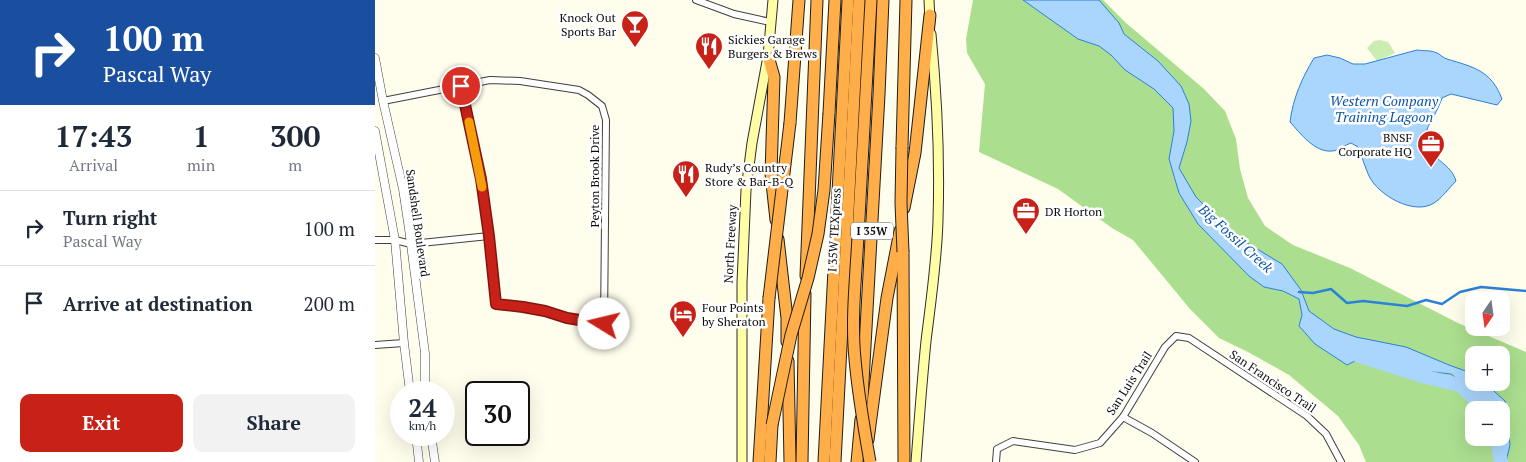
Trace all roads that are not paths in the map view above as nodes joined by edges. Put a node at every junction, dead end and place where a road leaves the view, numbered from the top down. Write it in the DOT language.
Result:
graph roads {
  1 [pos="696,0"];
  2 [pos="773,0"];
  3 [pos="799,0"];
  4 [pos="817,0"];
  5 [pos="835,0"];
  6 [pos="848,0"];
  7 [pos="859,0"];
  8 [pos="871,0"];
  9 [pos="883,0"];
  10 [pos="906,0"];
  11 [pos="929,0"];
  12 [pos="929,15"];
  13 [pos="770,22"];
  14 [pos="768,56"];
  15 [pos="375,58"];
  16 [pos="461,86"];
  17 [pos="383,101"];
  18 [pos="375,130"];
  19 [pos="489,236"];
  20 [pos="375,240"];
  21 [pos="395,240"];
  22 [pos="411,244"];
  23 [pos="1176,336"];
  24 [pos="403,344"];
  25 [pos="375,345"];
  26 [pos="408,381"];
  27 [pos="425,381"];
  28 [pos="1123,417"];
  29 [pos="417,446"];
  30 [pos="433,446"];
  31 [pos="419,462"];
  32 [pos="435,462"];
  33 [pos="742,462"];
  34 [pos="759,462"];
  35 [pos="770,462"];
  36 [pos="790,462"];
  37 [pos="802,462"];
  38 [pos="824,462"];
  39 [pos="835,462"];
  40 [pos="857,462"];
  41 [pos="866,462"];
  42 [pos="870,462"];
  43 [pos="904,462"];
  44 [pos="916,462"];
  45 [pos="996,462"];
  46 [pos="1195,462"];
  47 [pos="1341,462"];
  1 -- 13 [label="street"];
  2 -- 13 [label="main road, North Freeway"];
  3 -- 34 [label="highway, bridge"];
  4 -- 37 [label="highway"];
  5 -- 35 [label="highway, bridge"];
  6 -- 38 [label="highway, I 35W TEXpress"];
  7 -- 39 [label="highway, I 35W TEXpress"];
  8 -- 42 [label="highway, bridge"];
  9 -- 40 [label="highway, I 35W"];
  10 -- 43 [label="highway, bridge"];
  11 -- 12 [label="main road"];
  12 -- 41 [label="highway"];
  12 -- 44 [label="main road"];
  13 -- 14 [label="main road, North Freeway"];
  14 -- 33 [label="main road, North Freeway"];
  14 -- 36 [label="highway"];
  15 -- 17 [label="street, Sandshell Boulevard"];
  16 -- 17 [label="street, Peyton Brook Drive"];
  16 -- 19 [label="street"];
  16 -- 19 [label="street, Peyton Brook Drive"];
  17 -- 22 [label="street, Sandshell Boulevard"];
  18 -- 21 [label="street, Sandshell Boulevard"];
  19 -- 22 [label="street"];
  20 -- 21 [label="street"];
  21 -- 22 [label="street"];
  21 -- 24 [label="street, Sandshell Boulevard"];
  22 -- 27 [label="street, Sandshell Boulevard"];
  23 -- 28 [label="street, San Luis Trail"];
  23 -- 47 [label="street, San Francisco Trail"];
  24 -- 25 [label="street"];
  24 -- 26 [label="street, Sandshell Boulevard"];
  28 -- 45 [label="street, San Luis Trail"];
  28 -- 46 [label="street"];
  29 -- 31 [label="street"];
  30 -- 32 [label="street"];
}
